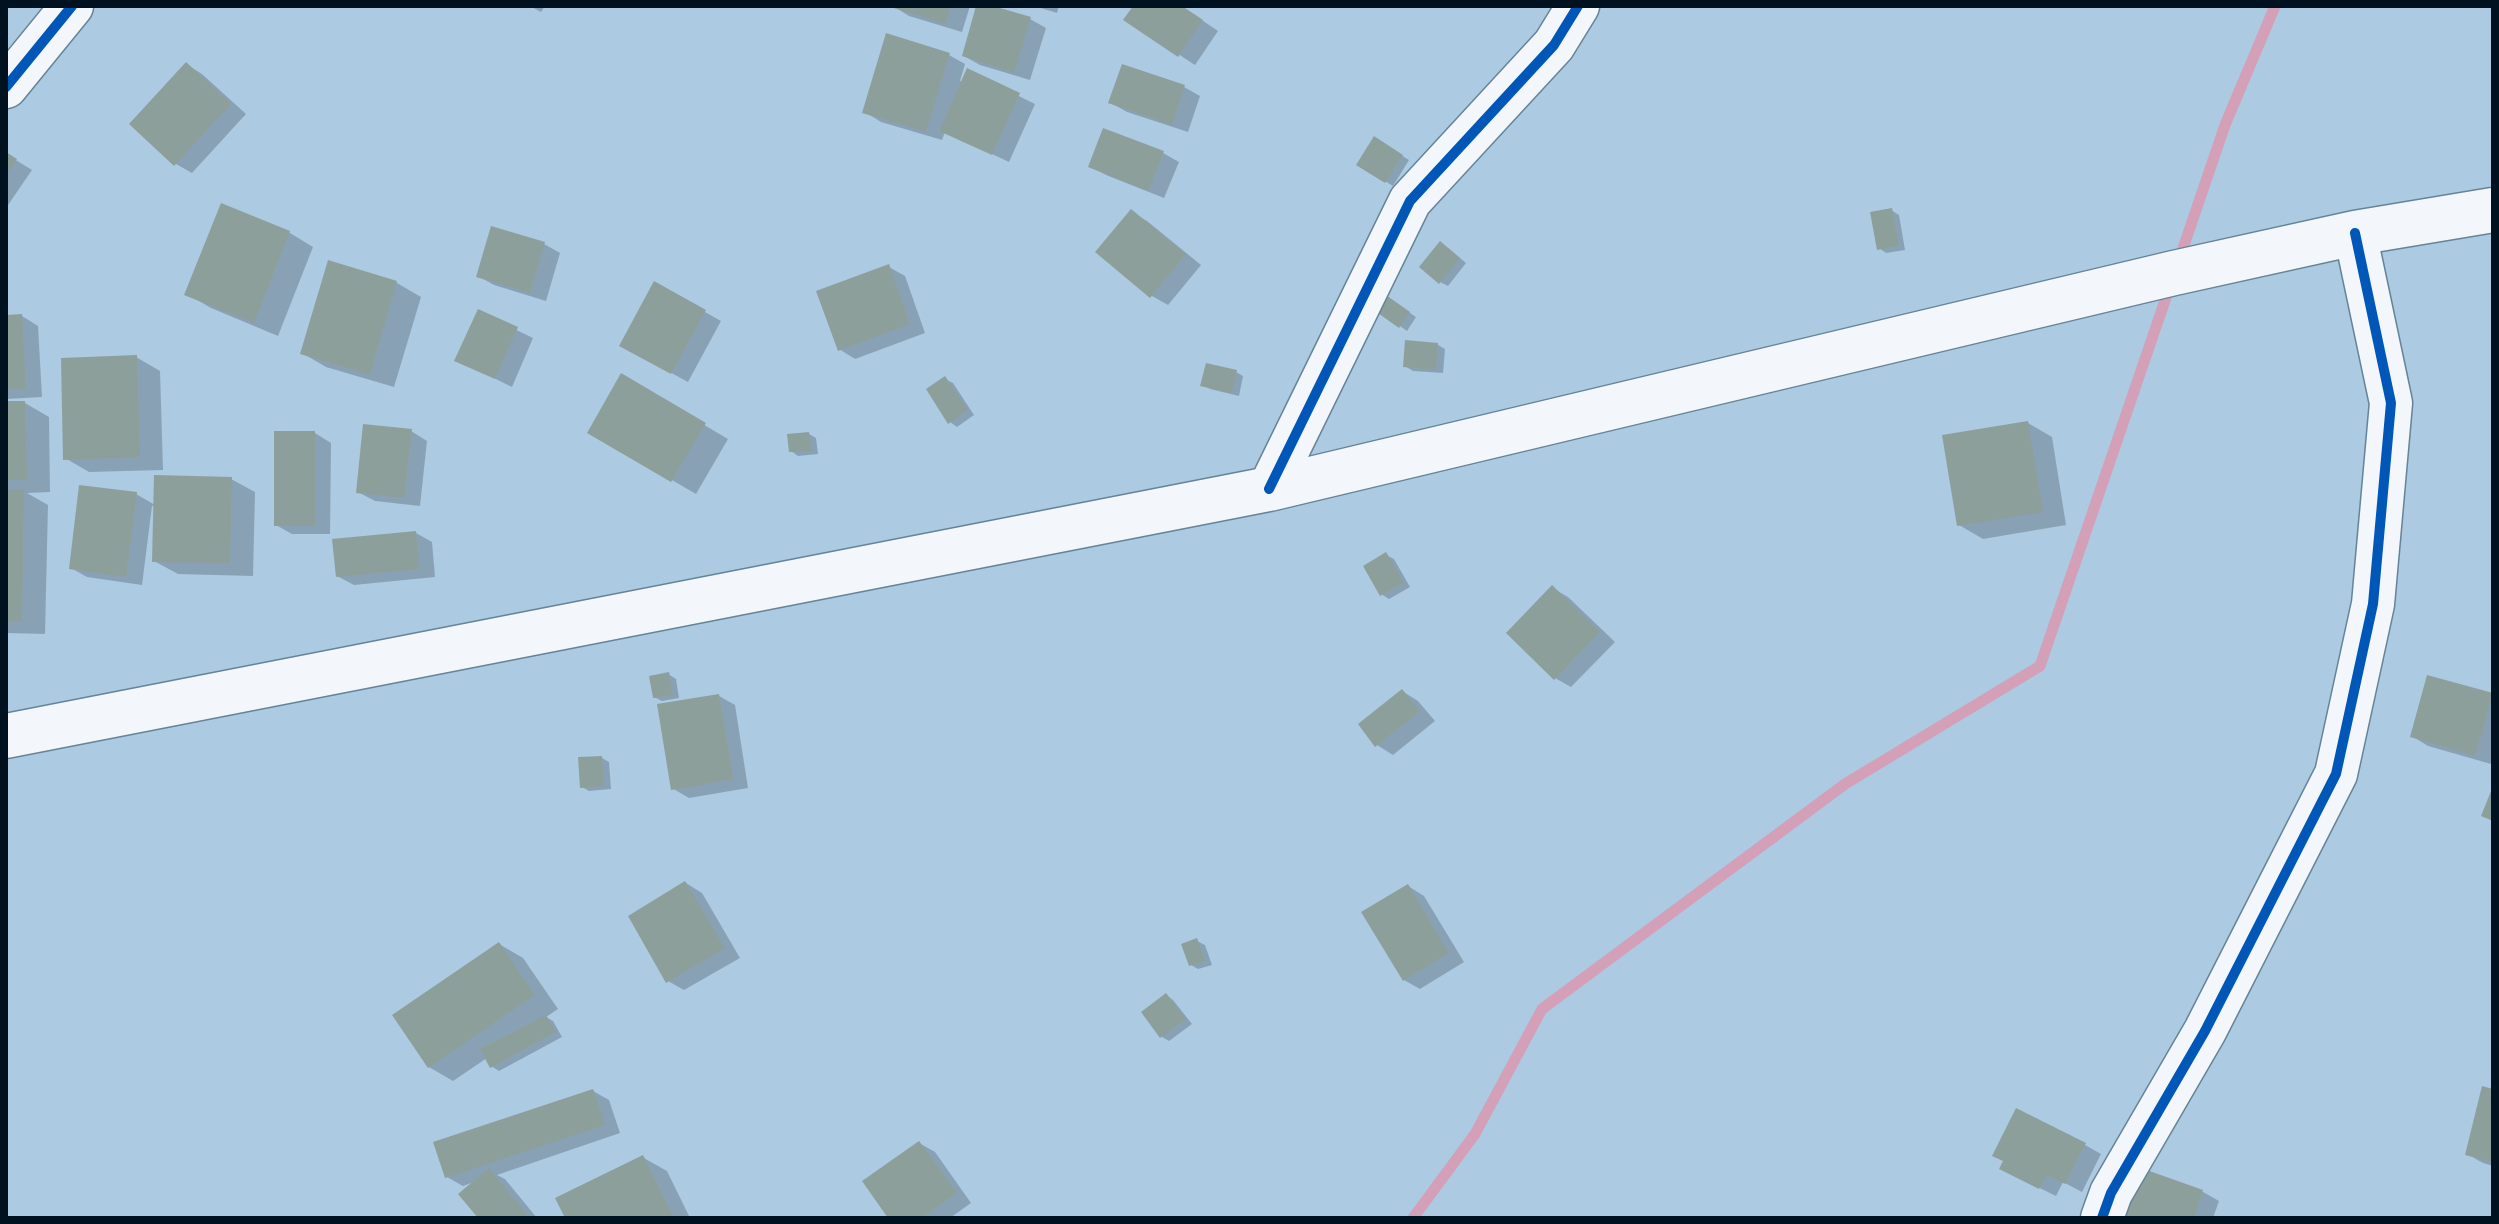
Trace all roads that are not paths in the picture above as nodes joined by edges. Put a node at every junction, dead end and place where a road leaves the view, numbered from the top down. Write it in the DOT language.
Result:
graph roads {
  1 [pos="72,6"];
  2 [pos="1578,6"];
  3 [pos="6,87"];
  4 [pos="2493,210"];
  5 [pos="2355,233"];
  6 [pos="1269,489"];
  7 [pos="6,736"];
  8 [pos="2102,1218"];
  1 -- 3 [label="street"];
  2 -- 6 [label="street"];
  4 -- 5 [label="main road"];
  5 -- 6 [label="main road"];
  5 -- 8 [label="street"];
  6 -- 7 [label="main road"];
}
